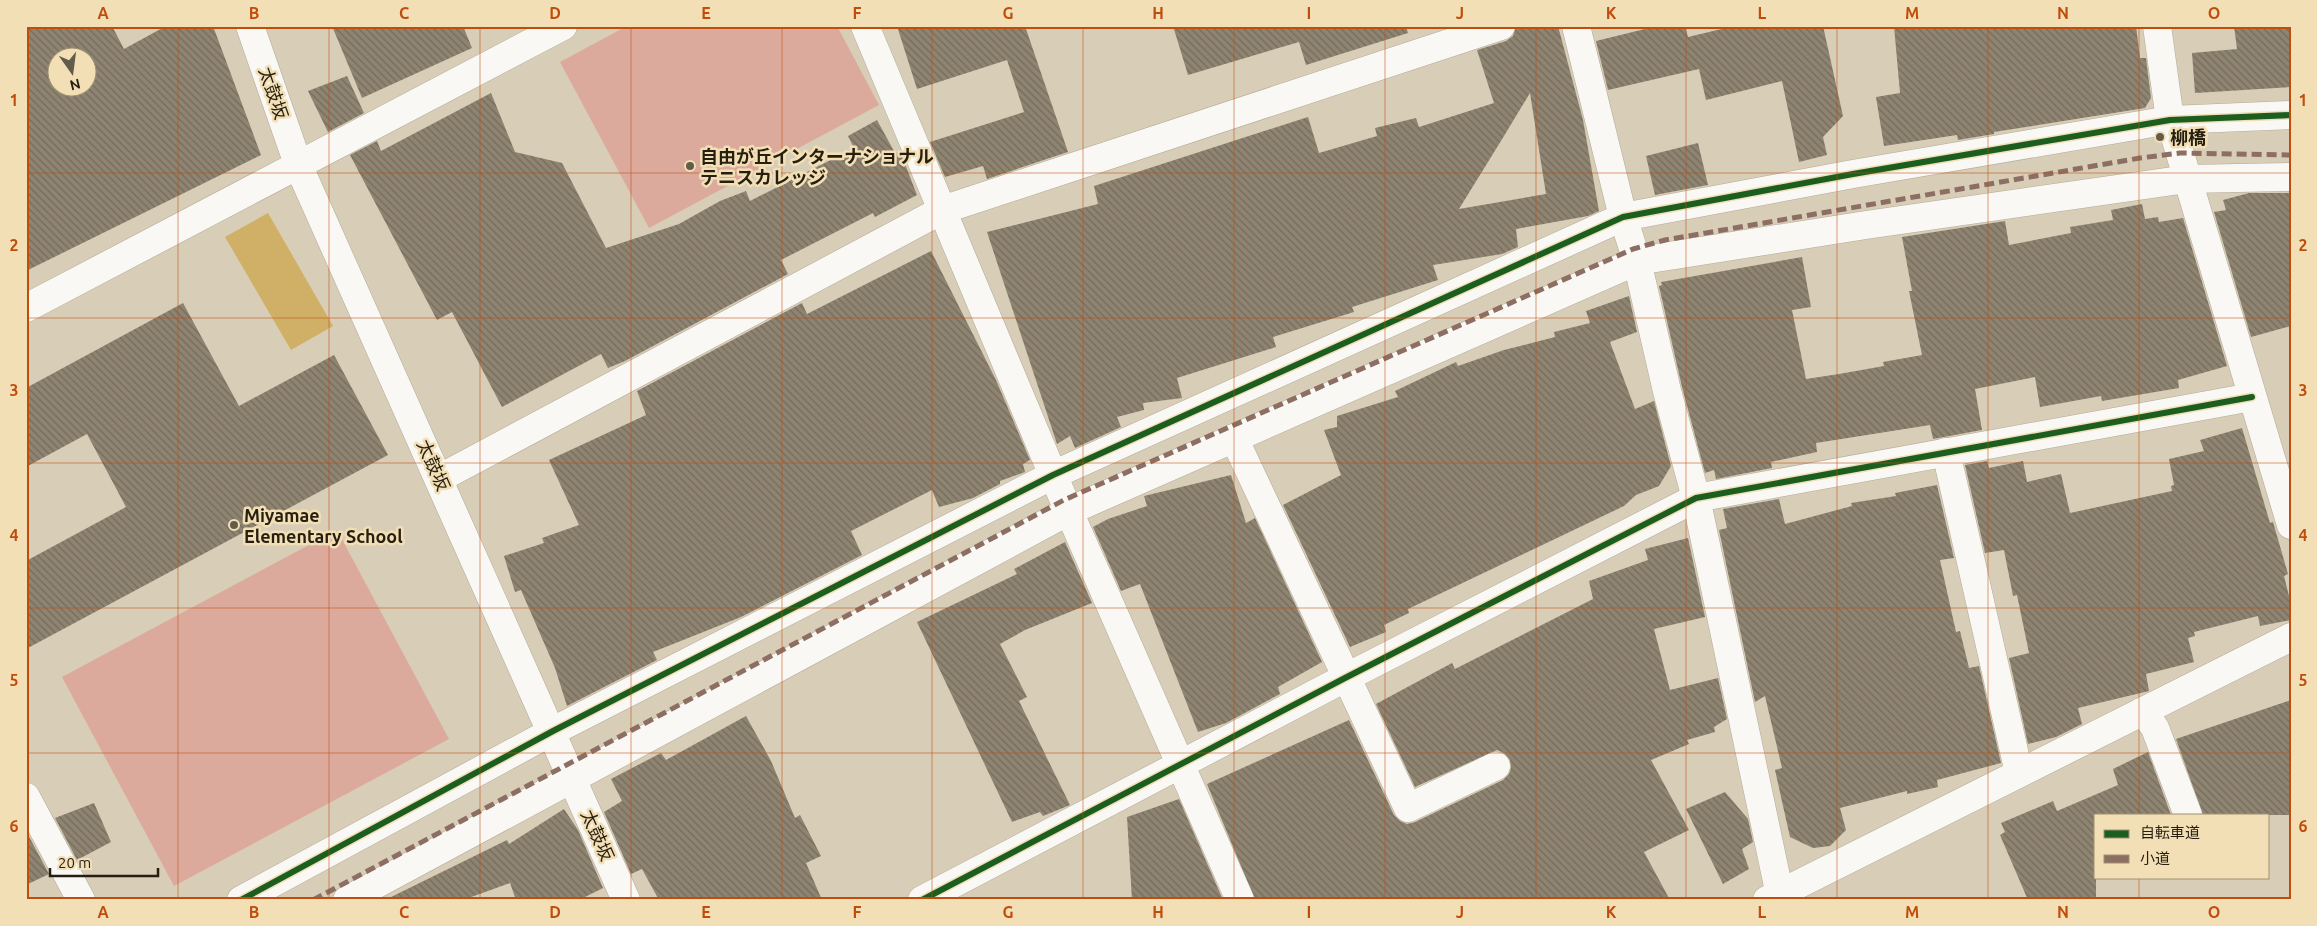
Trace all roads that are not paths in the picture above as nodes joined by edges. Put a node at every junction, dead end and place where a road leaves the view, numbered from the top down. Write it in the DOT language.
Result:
graph roads {
  1 [pos="250,26"];
  2 [pos="563,26"];
  3 [pos="865,26"];
  4 [pos="1501,26"];
  5 [pos="1576,26"];
  6 [pos="2157,26"];
  7 [pos="2291,115"];
  8 [pos="2170,120"];
  9 [pos="299,166"];
  10 [pos="2291,177"];
  11 [pos="2187,179"];
  12 [pos="942,210"];
  13 [pos="1622,217"];
  14 [pos="1637,262"];
  15 [pos="26,308"];
  16 [pos="2252,397"];
  17 [pos="1234,438"];
  18 [pos="1946,452"];
  19 [pos="1053,475"];
  20 [pos="440,478"];
  21 [pos="1696,498"];
  22 [pos="1070,511"];
  23 [pos="2291,525"];
  24 [pos="2291,637"];
  25 [pos="1345,678"];
  26 [pos="2143,711"];
  27 [pos="552,731"];
  28 [pos="1181,764"];
  29 [pos="1496,766"];
  30 [pos="2020,773"];
  31 [pos="573,778"];
  32 [pos="26,796"];
  33 [pos="2188,814"];
  34 [pos="1776,898"];
  35 [pos="81,900"];
  36 [pos="241,900"];
  37 [pos="347,900"];
  38 [pos="626,900"];
  39 [pos="922,900"];
  40 [pos="1240,900"];
  1 -- 9 [label="street, 太鼓坂"];
  2 -- 9 [label="street"];
  3 -- 12 [label="street"];
  4 -- 12 [label="street"];
  5 -- 13 [label="street"];
  6 -- 8 [label="street"];
  7 -- 8 [label="street"];
  8 -- 11 [label="street"];
  8 -- 13 [label="street"];
  9 -- 15 [label="street"];
  9 -- 20 [label="street, 太鼓坂"];
  10 -- 11 [label="street"];
  11 -- 14 [label="street"];
  11 -- 16 [label="street"];
  12 -- 19 [label="street"];
  12 -- 20 [label="street"];
  13 -- 14 [label="street"];
  13 -- 19 [label="street"];
  14 -- 17 [label="street"];
  14 -- 21 [label="street"];
  16 -- 18 [label="street"];
  16 -- 23 [label="street"];
  17 -- 22 [label="street"];
  17 -- 25 [label="street"];
  18 -- 21 [label="street"];
  18 -- 30 [label="street"];
  19 -- 22 [label="street"];
  19 -- 27 [label="street"];
  20 -- 27 [label="street, 太鼓坂"];
  21 -- 25 [label="street"];
  21 -- 34 [label="street"];
  22 -- 28 [label="street"];
  22 -- 31 [label="street"];
  24 -- 26 [label="street"];
  25 -- 28 [label="street"];
  25 -- 29 [label="street"];
  26 -- 30 [label="street"];
  26 -- 33 [label="street"];
  27 -- 31 [label="street, 太鼓坂"];
  27 -- 36 [label="street"];
  28 -- 39 [label="street"];
  28 -- 40 [label="street"];
  30 -- 34 [label="street"];
  31 -- 37 [label="street"];
  31 -- 38 [label="street, 太鼓坂"];
  32 -- 35 [label="street"];
}
